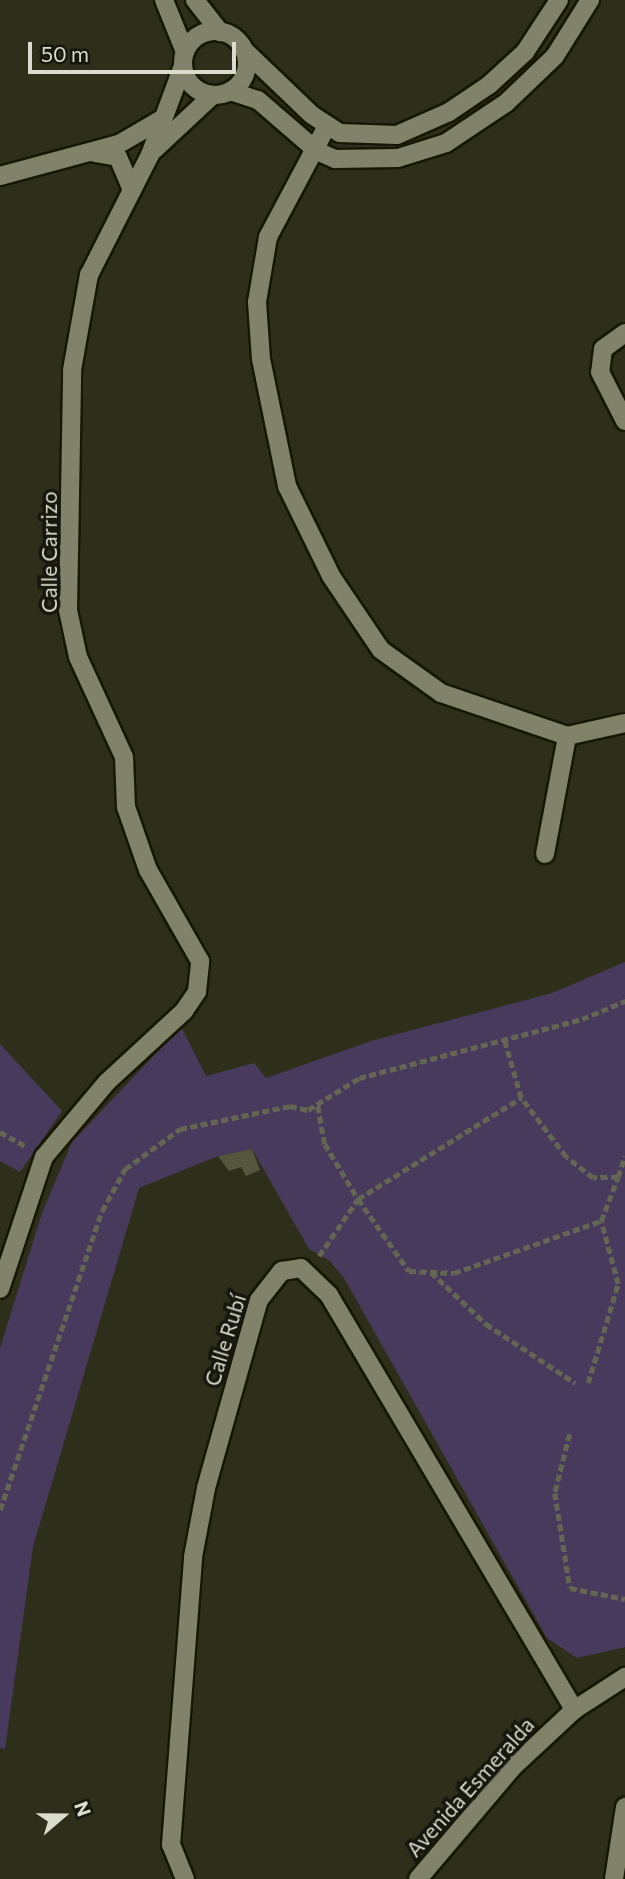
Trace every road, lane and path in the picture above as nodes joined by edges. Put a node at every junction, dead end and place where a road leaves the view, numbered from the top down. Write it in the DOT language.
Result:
graph roads {
  1 [pos="164,0"];
  2 [pos="195,0"];
  3 [pos="559,0"];
  4 [pos="590,0"];
  5 [pos="220,32"];
  6 [pos="243,49"];
  7 [pos="184,59"];
  8 [pos="221,93"];
  9 [pos="162,119"];
  10 [pos="327,126"];
  11 [pos="317,151"];
  12 [pos="90,153"];
  13 [pos="150,155"];
  14 [pos="0,176"];
  15 [pos="132,190"];
  16 [pos="625,333"];
  17 [pos="625,421"];
  18 [pos="625,723"];
  19 [pos="567,736"];
  20 [pos="545,854"];
  21 [pos="625,1001"];
  22 [pos="504,1039"];
  23 [pos="521,1098"];
  24 [pos="318,1106"];
  25 [pos="625,1156"];
  26 [pos="618,1177"];
  27 [pos="358,1199"];
  28 [pos="601,1221"];
  29 [pos="308,1272"];
  30 [pos="430,1272"];
  31 [pos="0,1289"];
  32 [pos="575,1383"];
  33 [pos="588,1383"];
  34 [pos="570,1434"];
  35 [pos="0,1510"];
  36 [pos="625,1599"];
  37 [pos="625,1677"];
  38 [pos="574,1710"];
  39 [pos="625,1807"];
  40 [pos="185,1879"];
  41 [pos="418,1879"];
  42 [pos="614,1879"];
  1 -- 7 [label="street"];
  2 -- 5 [label="street"];
  3 -- 10 [label="street"];
  4 -- 11 [label="street"];
  5 -- 6 [label="street"];
  5 -- 7 [label="street"];
  6 -- 8 [label="street"];
  6 -- 10 [label="street"];
  7 -- 8 [label="street"];
  7 -- 9 [label="street"];
  8 -- 11 [label="street"];
  8 -- 13 [label="street"];
  9 -- 12 [label="street"];
  9 -- 13 [label="street"];
  10 -- 11 [label="street"];
  11 -- 19 [label="street"];
  12 -- 14 [label="street"];
  12 -- 15 [label="street"];
  13 -- 15 [label="street, Calle Carrizo"];
  15 -- 31 [label="street, Calle Carrizo"];
  16 -- 17 [label="street"];
  18 -- 19 [label="street"];
  19 -- 20 [label="street"];
  21 -- 22 [label="path"];
  22 -- 23 [label="path"];
  22 -- 24 [label="path"];
  23 -- 26 [label="path"];
  23 -- 27 [label="path"];
  24 -- 27 [label="path"];
  24 -- 35 [label="path"];
  25 -- 26 [label="path"];
  26 -- 28 [label="path"];
  27 -- 29 [label="path"];
  27 -- 30 [label="path"];
  28 -- 30 [label="path"];
  28 -- 33 [label="path"];
  29 -- 38 [label="street"];
  29 -- 40 [label="street, Calle Rubí"];
  30 -- 32 [label="path"];
  34 -- 36 [label="path"];
  37 -- 38 [label="street, Avenida Esmeralda"];
  38 -- 41 [label="street, Avenida Esmeralda"];
  39 -- 42 [label="street"];
}
